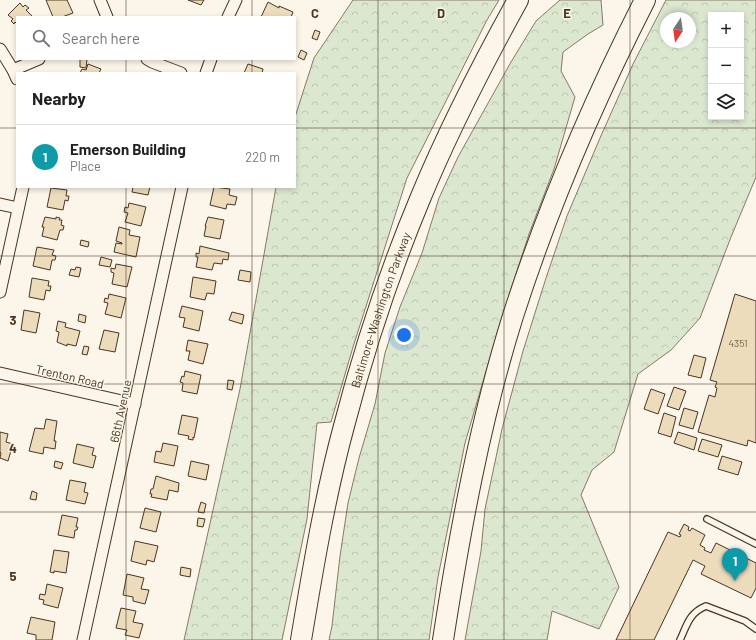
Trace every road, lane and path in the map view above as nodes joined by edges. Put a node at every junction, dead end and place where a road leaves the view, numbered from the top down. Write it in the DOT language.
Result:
graph roads {
  1 [pos="100,0"];
  2 [pos="236,0"];
  3 [pos="518,0"];
  4 [pos="645,0"];
  5 [pos="107,16"];
  6 [pos="228,16"];
  7 [pos="0,49"];
  8 [pos="38,60"];
  9 [pos="149,60"];
  10 [pos="211,60"];
  11 [pos="20,72"];
  12 [pos="179,72"];
  13 [pos="206,72"];
  14 [pos="15,75"];
  15 [pos="23,188"];
  16 [pos="182,188"];
  17 [pos="0,204"];
  18 [pos="18,208"];
  19 [pos="0,292"];
  20 [pos="0,373"];
  21 [pos="135,404"];
  22 [pos="707,519"];
  23 [pos="756,544"];
  24 [pos="756,629"];
  25 [pos="83,640"];
  26 [pos="301,640"];
  27 [pos="443,640"];
  28 [pos="680,640"];
  1 -- 5 [label="street"];
  2 -- 6 [label="street"];
  3 -- 26 [label="highway, Baltimore-Washington Parkway"];
  4 -- 27 [label="highway"];
  7 -- 14 [label="street"];
  8 -- 11 [label="street"];
  9 -- 12 [label="street"];
  10 -- 13 [label="street"];
  15 -- 18 [label="street"];
  16 -- 21 [label="street, 66th Avenue"];
  17 -- 18 [label="street"];
  18 -- 19 [label="street"];
  20 -- 21 [label="street, Trenton Road"];
  21 -- 25 [label="street, 66th Avenue"];
  22 -- 23 [label="lane"];
  24 -- 28 [label="lane"];
}
